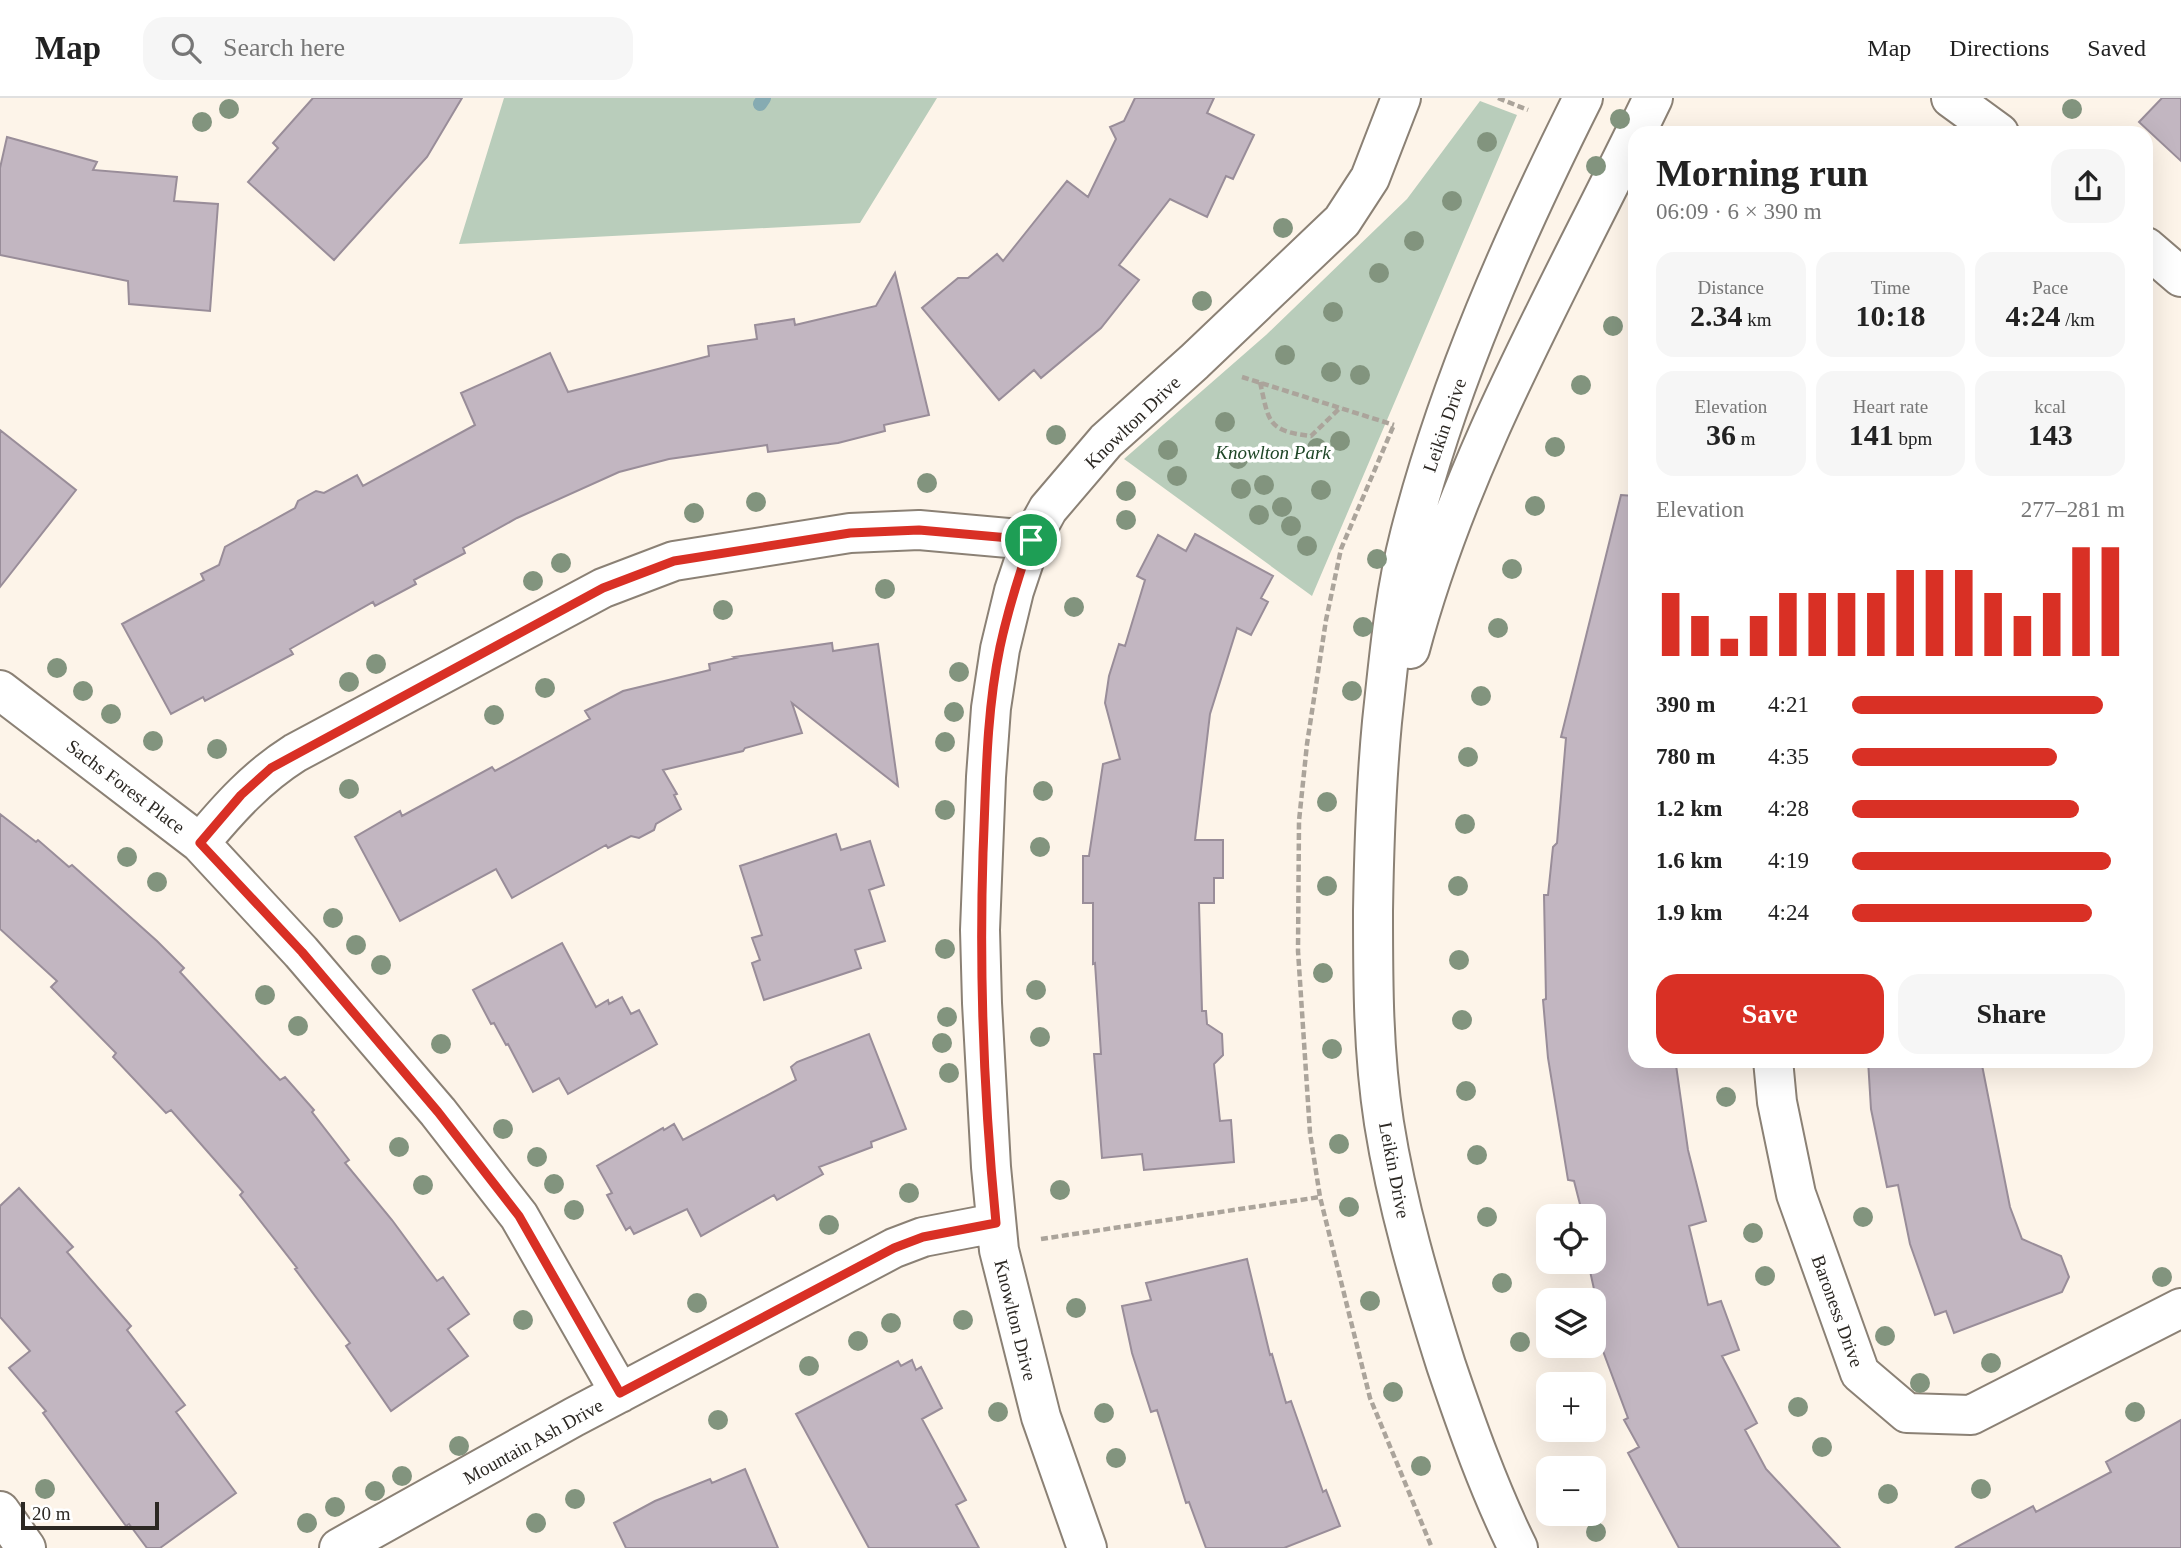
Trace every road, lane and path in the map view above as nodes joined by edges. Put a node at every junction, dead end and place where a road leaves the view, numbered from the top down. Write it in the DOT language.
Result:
graph roads {
  1 [pos="1401,98"];
  2 [pos="1498,98"];
  3 [pos="1583,98"];
  4 [pos="1653,98"];
  5 [pos="1951,98"];
  6 [pos="1528,110"];
  7 [pos="1639,126"];
  8 [pos="1989,126"];
  9 [pos="1628,148"];
  10 [pos="2153,253"];
  11 [pos="2181,277"];
  12 [pos="1194,362"];
  13 [pos="1261,382"];
  14 [pos="1342,407"];
  15 [pos="1394,425"];
  16 [pos="1031,540"];
  17 [pos="0,690"];
  18 [pos="1377,773"];
  19 [pos="200,843"];
  20 [pos="1774,1068"];
  21 [pos="1320,1197"];
  22 [pos="998,1237"];
  23 [pos="2181,1308"];
  24 [pos="620,1393"];
  25 [pos="0,1511"];
  26 [pos="26,1548"];
  27 [pos="340,1548"];
  28 [pos="1087,1548"];
  29 [pos="1518,1548"];
  1 -- 12 [label="street, Knowlton Drive"];
  2 -- 6 [label="path"];
  3 -- 18 [label="street, Leikin Drive"];
  4 -- 7 [label="street, Leikin Drive"];
  5 -- 8 [label="street"];
  9 -- 18 [label="street, Leikin Drive"];
  10 -- 11 [label="street"];
  12 -- 13 [label="path"];
  12 -- 16 [label="street, Knowlton Drive"];
  13 -- 14 [label="path"];
  13 -- 14 [label="path"];
  14 -- 15 [label="path"];
  16 -- 19 [label="street"];
  16 -- 22 [label="street, Knowlton Drive"];
  17 -- 19 [label="street, Sachs Forest Place"];
  18 -- 29 [label="street, Leikin Drive"];
  19 -- 24 [label="street, Sachs Forest Place"];
  20 -- 23 [label="street, Baroness Drive"];
  21 -- 22 [label="path"];
  22 -- 24 [label="street, Mountain Ash Drive"];
  22 -- 28 [label="street, Knowlton Drive"];
  24 -- 27 [label="street, Mountain Ash Drive"];
  25 -- 26 [label="street"];
}
